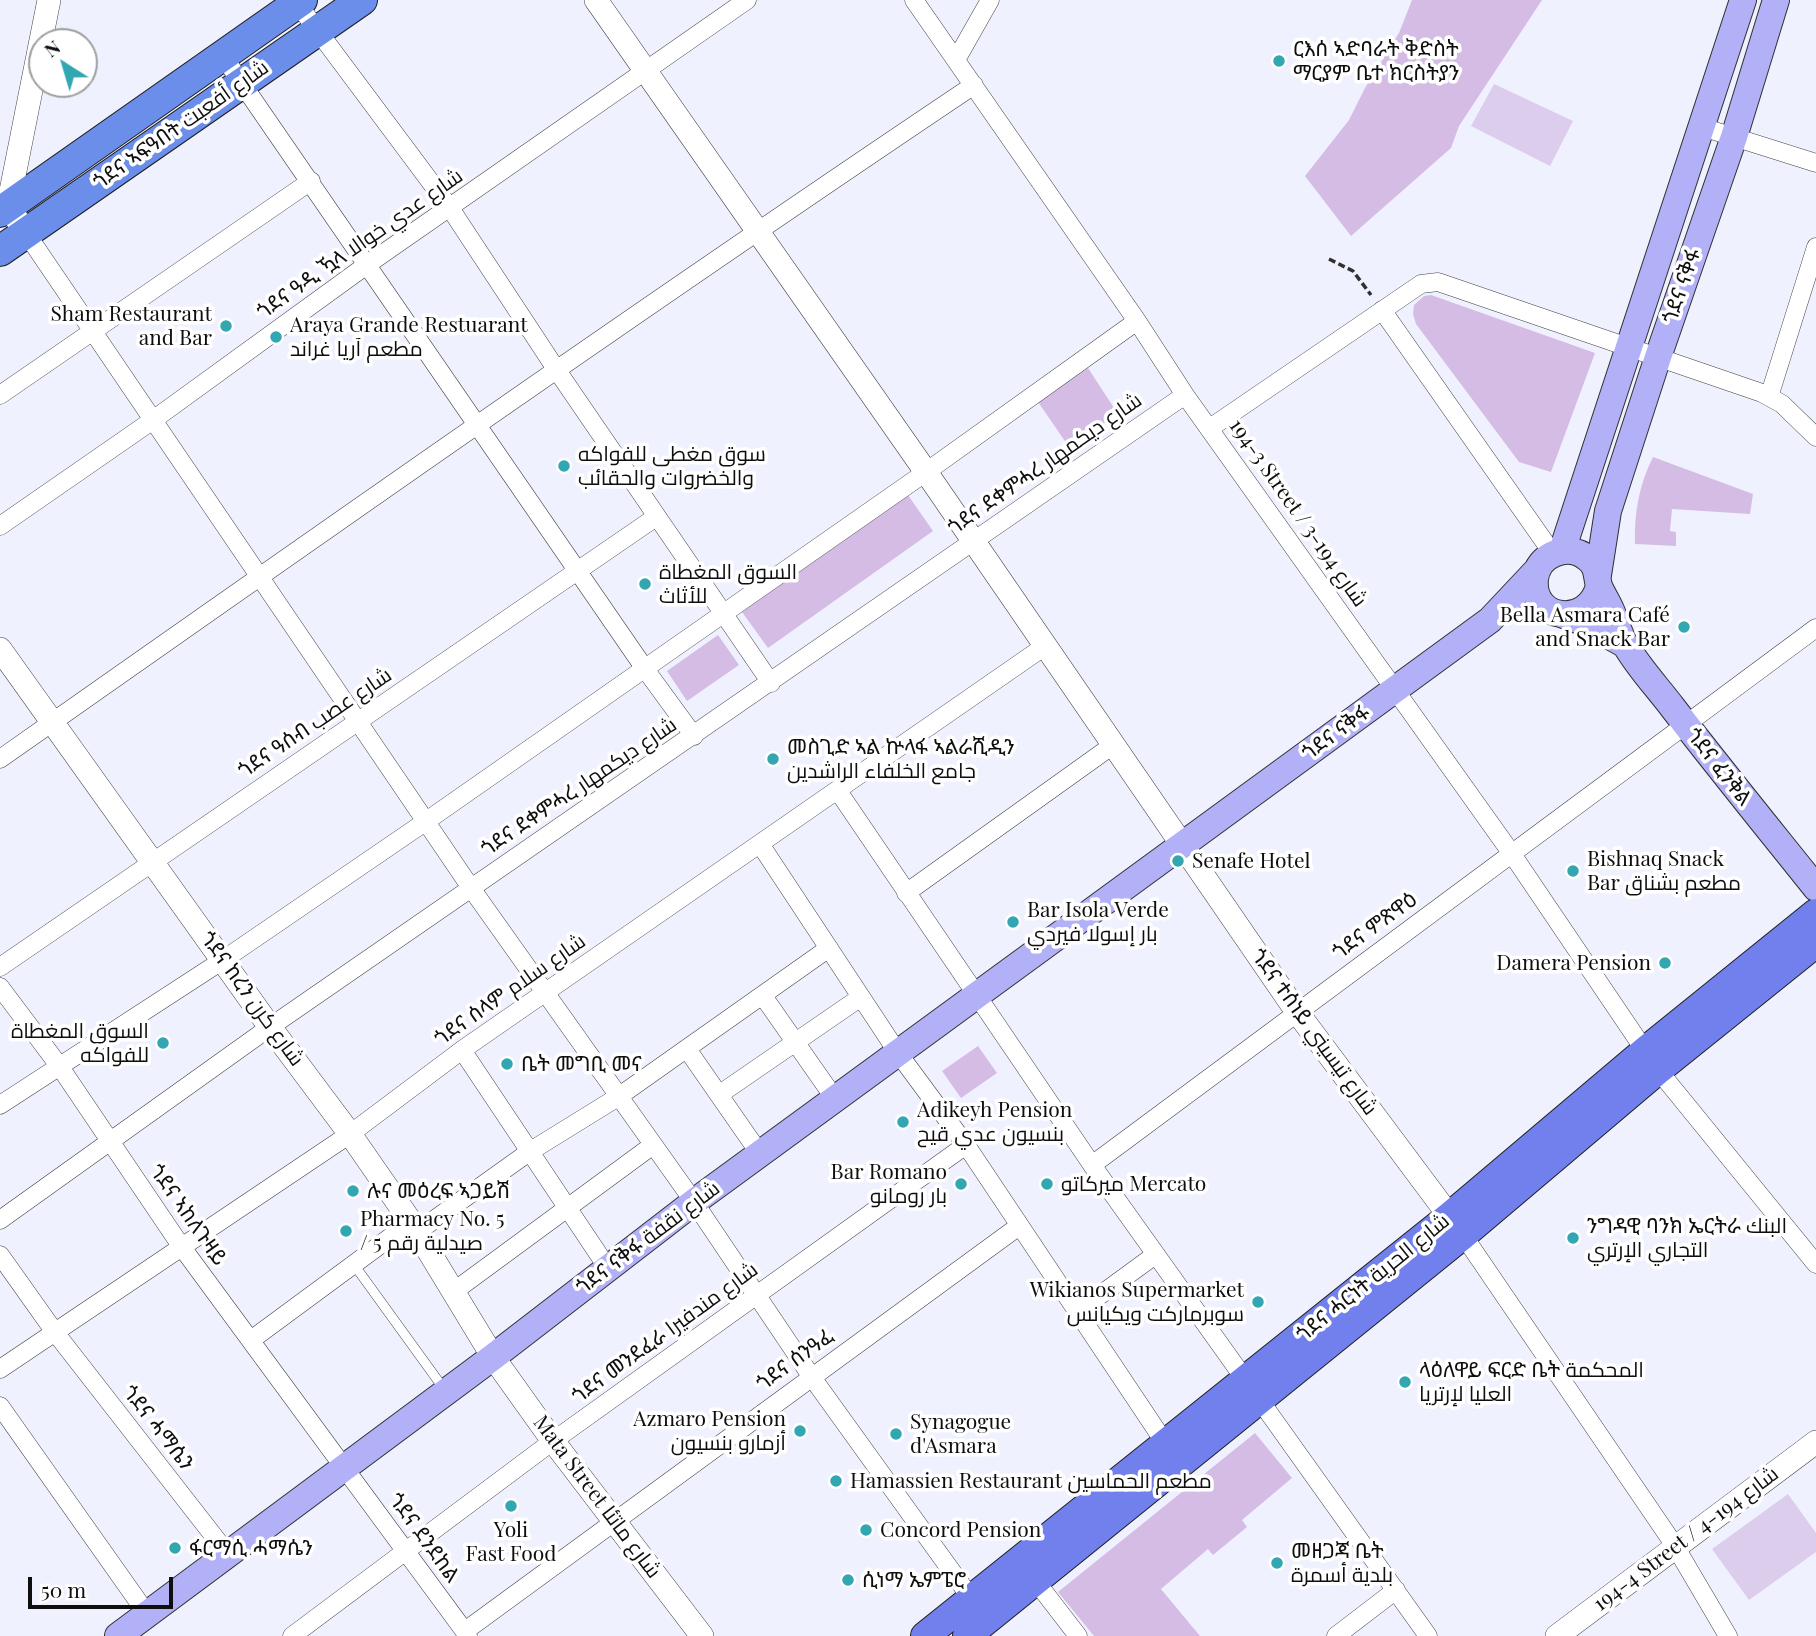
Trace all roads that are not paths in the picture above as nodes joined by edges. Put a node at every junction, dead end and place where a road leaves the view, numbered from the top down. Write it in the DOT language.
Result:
graph roads {
  1 [pos="49,0"];
  2 [pos="362,0"];
  3 [pos="596,0"];
  4 [pos="747,0"];
  5 [pos="914,0"];
  6 [pos="990,0"];
  7 [pos="1743,0"];
  8 [pos="1776,0"];
  9 [pos="299,2"];
  10 [pos="317,31"];
  11 [pos="223,56"];
  12 [pos="956,60"];
  13 [pos="646,72"];
  14 [pos="242,83"];
  15 [pos="974,85"];
  16 [pos="1702,127"];
  17 [pos="1734,137"];
  18 [pos="1816,163"];
  19 [pos="311,181"];
  20 [pos="5,196"];
  21 [pos="450,208"];
  22 [pos="758,230"];
  23 [pos="26,233"];
  24 [pos="1816,247"];
  25 [pos="0,251"];
  26 [pos="368,264"];
  27 [pos="1382,310"];
  28 [pos="1137,321"];
  29 [pos="92,331"];
  30 [pos="1629,348"];
  31 [pos="1658,357"];
  32 [pos="556,369"];
  33 [pos="0,395"];
  34 [pos="1185,395"];
  35 [pos="1769,397"];
  36 [pos="152,420"];
  37 [pos="477,426"];
  38 [pos="1210,428"];
  39 [pos="1816,437"];
  40 [pos="926,472"];
  41 [pos="656,517"];
  42 [pos="0,526"];
  43 [pos="973,542"];
  44 [pos="1551,558"];
  45 [pos="579,571"];
  46 [pos="258,578"];
  47 [pos="1599,580"];
  48 [pos="723,612"];
  49 [pos="1557,613"];
  50 [pos="1490,620"];
  51 [pos="1816,628"];
  52 [pos="1624,643"];
  53 [pos="1045,646"];
  54 [pos="0,649"];
  55 [pos="645,669"];
  56 [pos="771,683"];
  57 [pos="1395,691"];
  58 [pos="53,722"];
  59 [pos="357,722"];
  60 [pos="1685,724"];
  61 [pos="694,736"];
  62 [pos="1113,745"];
  63 [pos="0,759"];
  64 [pos="838,791"];
  65 [pos="425,822"];
  66 [pos="760,844"];
  67 [pos="1182,845"];
  68 [pos="1512,854"];
  69 [pos="152,861"];
  70 [pos="471,888"];
  71 [pos="1816,888"];
  72 [pos="906,892"];
  73 [pos="1816,913"];
  74 [pos="1816,943"];
  75 [pos="829,948"];
  76 [pos="223,960"];
  77 [pos="0,967"];
  78 [pos="0,986"];
  79 [pos="545,992"];
  80 [pos="977,995"];
  81 [pos="763,996"];
  82 [pos="861,997"];
  83 [pos="1297,1012"];
  84 [pos="270,1027"];
  85 [pos="796,1041"];
  86 [pos="687,1049"];
  87 [pos="462,1050"];
  88 [pos="898,1053"];
  89 [pos="1651,1061"];
  90 [pos="60,1067"];
  91 [pos="720,1094"];
  92 [pos="618,1097"];
  93 [pos="835,1099"];
  94 [pos="0,1105"];
  95 [pos="350,1134"];
  96 [pos="109,1140"];
  97 [pos="653,1145"];
  98 [pos="967,1145"];
  99 [pos="529,1152"];
  100 [pos="760,1154"];
  101 [pos="1092,1165"];
  102 [pos="694,1202"];
  103 [pos="566,1207"];
  104 [pos="0,1220"];
  105 [pos="1457,1225"];
  106 [pos="1019,1226"];
  107 [pos="414,1227"];
  108 [pos="181,1246"];
  109 [pos="0,1255"];
  110 [pos="1156,1255"];
  111 [pos="1816,1264"];
  112 [pos="355,1266"];
  113 [pos="607,1267"];
  114 [pos="453,1292"];
  115 [pos="757,1295"];
  116 [pos="1077,1312"];
  117 [pos="54,1331"];
  118 [pos="251,1340"];
  119 [pos="494,1357"];
  120 [pos="0,1369"];
  121 [pos="811,1376"];
  122 [pos="1252,1390"];
  123 [pos="446,1391"];
  124 [pos="0,1406"];
  125 [pos="554,1441"];
  126 [pos="1816,1442"];
  127 [pos="1172,1453"];
  128 [pos="344,1466"];
  129 [pos="614,1522"];
  130 [pos="1675,1546"];
  131 [pos="227,1553"];
  132 [pos="406,1553"];
  133 [pos="1027,1570"];
  134 [pos="1396,1590"];
  135 [pos="147,1614"];
  136 [pos="975,1618"];
  137 [pos="466,1634"];
  138 [pos="930,1635"];
  139 [pos="118,1636"];
  140 [pos="292,1636"];
  141 [pos="702,1636"];
  142 [pos="1078,1636"];
  143 [pos="1336,1636"];
  144 [pos="1428,1636"];
  145 [pos="1558,1636"];
  146 [pos="1728,1636"];
  1 -- 20 [label="street"];
  2 -- 10 [label="highway, ጎደና ኣፍዓበት شارع أفعبت"];
  3 -- 13 [label="street, ጎደና ተሰነይ شارع تيسيني"];
  4 -- 13 [label="street, ጎደና ዓዲ ዃላ شارع عدي خوالا"];
  5 -- 12 [label="street, 194-3 Street / شارع 194-3"];
  6 -- 12 [label="street"];
  7 -- 16 [label="main road, ጎደና ናቅፋ"];
  8 -- 17 [label="main road, ጎደና ናቅፋ"];
  9 -- 10 [label="street"];
  9 -- 11 [label="highway"];
  10 -- 14 [label="highway, ጎደና ኣፍዓበት شارع أفعبت"];
  10 -- 21 [label="street"];
  11 -- 14 [label="street"];
  11 -- 20 [label="highway"];
  12 -- 15 [label="street, 194-3 Street / شارع 194-3"];
  13 -- 21 [label="street, ጎደና ዓዲ ዃላ شارع عدي خوالا"];
  13 -- 22 [label="street, ጎደና ተሰነይ شارع تيسيني"];
  14 -- 19 [label="street"];
  14 -- 23 [label="highway, ጎደና ኣፍዓበት شارع أفعبت"];
  15 -- 22 [label="street"];
  15 -- 28 [label="street, 194-3 Street / شارع 194-3"];
  16 -- 17 [label="street"];
  16 -- 30 [label="main road, ጎደና ናቅፋ"];
  17 -- 18 [label="street"];
  17 -- 31 [label="main road, ጎደና ናቅፋ"];
  19 -- 26 [label="street"];
  19 -- 29 [label="street"];
  20 -- 23 [label="street"];
  21 -- 26 [label="street, ጎደና ዓዲ ዃላ شارع عدي خوالا"];
  21 -- 32 [label="street"];
  22 -- 32 [label="street"];
  22 -- 40 [label="street, ጎደና ተሰነይ شارع تيسيني"];
  23 -- 25 [label="highway, ጎደና ኣፍዓበት شارع أفعبت"];
  23 -- 29 [label="street"];
  24 -- 35 [label="street"];
  26 -- 36 [label="street, ጎደና ዓዲ ዃላ شارع عدي خوالا"];
  26 -- 37 [label="street"];
  27 -- 30 [label="street"];
  27 -- 38 [label="street"];
  27 -- 44 [label="street"];
  28 -- 34 [label="street, 194-3 Street / شارع 194-3"];
  28 -- 40 [label="street"];
  29 -- 33 [label="street"];
  29 -- 36 [label="street"];
  30 -- 31 [label="street"];
  30 -- 44 [label="main road, ጎደና ናቅፋ"];
  31 -- 35 [label="street"];
  31 -- 47 [label="main road, ጎደና ናቅፋ"];
  32 -- 37 [label="street"];
  32 -- 41 [label="street"];
  34 -- 38 [label="street, 194-3 Street / شارع 194-3"];
  34 -- 43 [label="street, ጎደና ደቀምሓረ شارع ديكمهار"];
  35 -- 39 [label="street"];
  36 -- 42 [label="street, ጎደና ዓዲ ዃላ شارع عدي خوالا"];
  36 -- 46 [label="street"];
  37 -- 45 [label="street"];
  37 -- 46 [label="street"];
  38 -- 57 [label="street, 194-3 Street / شارع 194-3"];
  40 -- 43 [label="street, ጎደና ተሰነይ شارع تيسيني"];
  40 -- 48 [label="street"];
  41 -- 45 [label="street, ጎደና ዓሰብ شارع عصب"];
  41 -- 48 [label="street"];
  43 -- 53 [label="street, ጎደና ተሰነይ شارع تيسيني"];
  43 -- 56 [label="street, ጎደና ደቀምሓረ شارع ديكمهار"];
  44 -- 47 [label="main road"];
  44 -- 49 [label="main road"];
  44 -- 50 [label="main road, ጎደና ናቅፋ"];
  45 -- 55 [label="street"];
  45 -- 59 [label="street, ጎደና ዓሰብ شارع عصب"];
  46 -- 58 [label="street"];
  46 -- 59 [label="street"];
  47 -- 49 [label="main road"];
  47 -- 52 [label="main road, ጎደና ፈንቅል"];
  48 -- 55 [label="street"];
  48 -- 56 [label="street"];
  49 -- 50 [label="main road, ጎደና ናቅፋ"];
  49 -- 52 [label="main road, ጎደና ፈንቅል"];
  50 -- 57 [label="main road, ጎደና ናቅፋ"];
  51 -- 60 [label="street, ጎደና ምጽዋዕ"];
  52 -- 60 [label="main road, ጎደና ፈንቅል"];
  53 -- 62 [label="street, ጎደና ተሰነይ شارع تيسيني"];
  53 -- 64 [label="street, ጎደና ሰላም شارع سلام"];
  54 -- 58 [label="street, ጎደና ከረን شارع كرن"];
  55 -- 61 [label="street"];
  55 -- 65 [label="street"];
  56 -- 61 [label="street, ጎደና ደቀምሓረ شارع ديكمهار"];
  57 -- 67 [label="main road, ጎደና ናቅፋ"];
  57 -- 68 [label="street, 194-3 Street / شارع 194-3"];
  58 -- 63 [label="street"];
  58 -- 69 [label="street, ጎደና ከረን شارع كرن"];
  59 -- 65 [label="street"];
  59 -- 69 [label="street, ጎደና ዓሰብ شارع عصب"];
  60 -- 68 [label="street, ጎደና ምጽዋዕ"];
  60 -- 71 [label="main road, ጎደና ፈንቅል"];
  61 -- 70 [label="street, ጎደና ደቀምሓረ شارع ديكمهار"];
  62 -- 67 [label="street, ጎደና ተሰነይ شارع تيسيني"];
  62 -- 72 [label="street"];
  64 -- 66 [label="street, ጎደና ሰላም شارع سلام"];
  64 -- 72 [label="street"];
  65 -- 70 [label="street"];
  65 -- 76 [label="street"];
  66 -- 75 [label="street"];
  66 -- 79 [label="street, ጎደና ሰላም شارع سلام"];
  67 -- 80 [label="main road, ጎደና ናቅፋ شارع نقفة"];
  67 -- 83 [label="street, ጎደና ተሰነይ شارع تيسيني"];
  68 -- 83 [label="street, ጎደና ምጽዋዕ"];
  68 -- 89 [label="street, 194-3 Street / شارع 194-3"];
  69 -- 76 [label="street, ጎደና ከረን شارع كرن"];
  69 -- 77 [label="street, ጎደና ዓሰብ شارع عصب"];
  70 -- 79 [label="street"];
  70 -- 84 [label="street, ጎደና ደቀምሓረ شارع ديكمهار"];
  72 -- 80 [label="street"];
  73 -- 89 [label="main road, ጎደና ሓርነት شارع الحرية"];
  74 -- 89 [label="main road, ጎደና ሓርነት شارع الحرية"];
  75 -- 81 [label="street"];
  75 -- 82 [label="street"];
  76 -- 84 [label="street, ጎደና ከረን شارع كرن"];
  76 -- 90 [label="street"];
  78 -- 90 [label="street, ጎደና ኣከለጉዛይ"];
  79 -- 87 [label="street, ጎደና ሰላም شارع سلام"];
  79 -- 92 [label="street"];
  80 -- 88 [label="main road, ጎደና ናቅፋ شارع نقفة"];
  80 -- 101 [label="street"];
  81 -- 85 [label="street"];
  81 -- 86 [label="street"];
  82 -- 85 [label="street"];
  82 -- 88 [label="street"];
  83 -- 101 [label="street, ጎደና ምጽዋዕ"];
  83 -- 105 [label="street, ጎደና ተሰነይ شارع تيسيني"];
  84 -- 95 [label="street, ጎደና ከረን شارع كرن"];
  84 -- 96 [label="street, ጎደና ደቀምሓረ شارع ديكمهار"];
  85 -- 91 [label="street"];
  85 -- 93 [label="street"];
  86 -- 91 [label="street"];
  86 -- 92 [label="street"];
  87 -- 95 [label="street, ጎደና ሰላም شارع سلام"];
  87 -- 99 [label="street"];
  88 -- 93 [label="main road, ጎደና ናቅፋ شارع نقفة"];
  88 -- 98 [label="street"];
  89 -- 105 [label="main road, ጎደና ሓርነት شارع الحرية"];
  89 -- 111 [label="street, 194-3 Street / شارع 194-3"];
  90 -- 94 [label="street"];
  90 -- 96 [label="street, ጎደና ኣከለጉዛይ"];
  91 -- 100 [label="street"];
  92 -- 97 [label="street"];
  92 -- 99 [label="street"];
  93 -- 100 [label="main road, ጎደና ናቅፋ شارع نقفة"];
  95 -- 107 [label="street, ጎደና ከረን شارع كرن"];
  95 -- 108 [label="street, ጎደና ሰላም شارع سلام"];
  96 -- 104 [label="street, ጎደና ደቀምሓረ شارع ديكمهار"];
  96 -- 108 [label="street, ጎደና ኣከለጉዛይ"];
  97 -- 102 [label="street"];
  97 -- 103 [label="street"];
  98 -- 106 [label="street"];
  98 -- 115 [label="street, ጎደና መንደፈራ شارع مندفيرا"];
  99 -- 103 [label="street"];
  99 -- 107 [label="street"];
  100 -- 102 [label="main road, ጎደና ናቅፋ شارع نقفة"];
  101 -- 110 [label="street"];
  102 -- 113 [label="main road, ጎደና ናቅፋ شارع نقفة"];
  102 -- 115 [label="street"];
  103 -- 113 [label="street"];
  103 -- 114 [label="street"];
  105 -- 122 [label="main road, ጎደና ሓርነት شارع الحرية"];
  105 -- 130 [label="street"];
  106 -- 116 [label="street"];
  106 -- 121 [label="street, ጎደና ሰንዓፈ"];
  107 -- 112 [label="street"];
  107 -- 114 [label="street, ጎደና ከረን شارع كرن"];
  108 -- 117 [label="street, ጎደና ሰላም شارع سلام"];
  108 -- 118 [label="street, ጎደና ኣከለጉዛይ"];
  109 -- 117 [label="street, ጎደና ሓማሴን"];
  110 -- 116 [label="street"];
  110 -- 122 [label="street"];
  112 -- 118 [label="street"];
  112 -- 123 [label="lane"];
  113 -- 119 [label="main road, ጎደና ናቅፋ شارع نقفة"];
  114 -- 119 [label="street, ጎደና ከረን شارع كرن"];
  115 -- 121 [label="street"];
  115 -- 125 [label="street, ጎደና መንደፈራ شارع مندفيرا"];
  116 -- 127 [label="street"];
  117 -- 120 [label="street, ጎደና ሰላም شارع سلام"];
  117 -- 131 [label="street, ጎደና ሓማሴን"];
  118 -- 128 [label="street, ጎደና ኣከለጉዛይ"];
  119 -- 123 [label="main road, ጎደና ናቅፋ شارع نقفة"];
  119 -- 125 [label="street, Mata Street شارع ماتئا"];
  121 -- 129 [label="street, ጎደና ሰንዓፈ"];
  121 -- 136 [label="street"];
  122 -- 127 [label="main road, ጎደና ሓርነት شارع الحرية"];
  122 -- 134 [label="street"];
  123 -- 128 [label="main road, ጎደና ናቅፋ شارع نقفة"];
  124 -- 135 [label="street"];
  125 -- 129 [label="street, Mata Street شارع ماتئا"];
  125 -- 132 [label="street, ጎደና መንደፈራ شارع مندفيرا"];
  126 -- 130 [label="street, 194-4 Street / شارع 194-4"];
  127 -- 133 [label="main road, ጎደና ሓርነት شارع الحرية"];
  128 -- 131 [label="main road, ጎደና ናቅፋ شارع نقفة"];
  128 -- 132 [label="street, ጎደና ደንደከል"];
  129 -- 137 [label="street, ጎደና ሰንዓፈ"];
  129 -- 141 [label="street, Mata Street شارع ماتئا"];
  130 -- 145 [label="street, 194-4 Street / شارع 194-4"];
  130 -- 146 [label="street"];
  131 -- 135 [label="main road, ጎደና ናቅፋ شارع نقفة"];
  132 -- 137 [label="street, ጎደና ደንደከል"];
  132 -- 140 [label="street, ጎደና መንደፈራ شارع مندفيرا"];
  133 -- 136 [label="main road, ጎደና ሓርነት شارع الحرية"];
  133 -- 142 [label="street"];
  134 -- 143 [label="street"];
  134 -- 144 [label="street"];
  135 -- 139 [label="main road, ጎደና ናቅፋ شارع نقفة"];
  136 -- 138 [label="main road, ጎደና ሓርነት شارع الحرية"];
}
